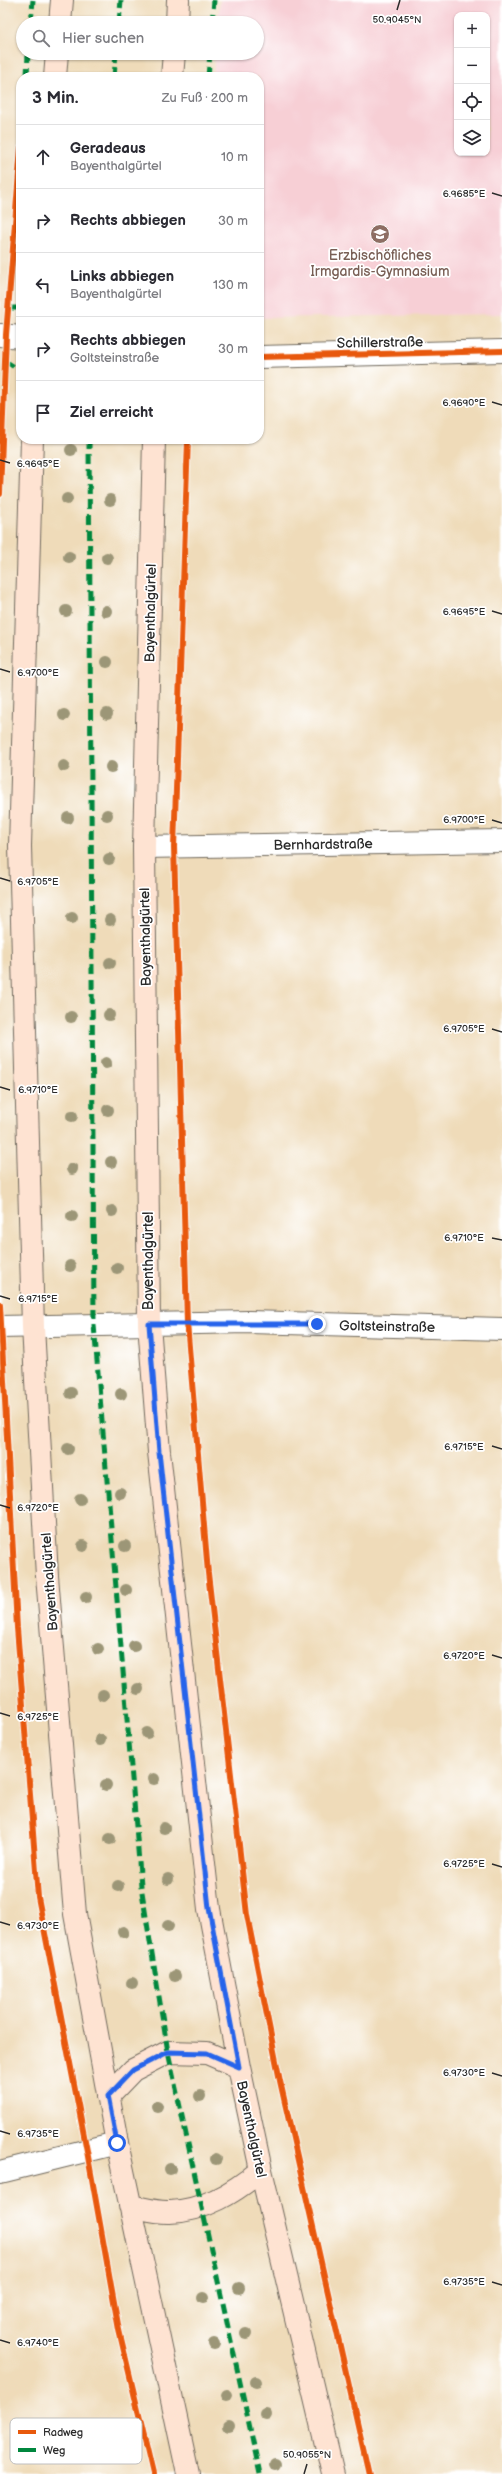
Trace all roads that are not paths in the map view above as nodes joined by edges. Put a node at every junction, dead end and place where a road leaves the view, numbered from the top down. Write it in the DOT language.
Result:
graph roads {
  1 [pos="62,0"];
  2 [pos="178,0"];
  3 [pos="61,16"];
  4 [pos="177,16"];
  5 [pos="56,60"];
  6 [pos="173,60"];
  7 [pos="55,72"];
  8 [pos="172,72"];
  9 [pos="0,335"];
  10 [pos="16,337"];
  11 [pos="502,351"];
  12 [pos="264,357"];
  13 [pos="32,444"];
  14 [pos="154,444"];
  15 [pos="502,841"];
  16 [pos="144,847"];
  17 [pos="149,1324"];
  18 [pos="0,1327"];
  19 [pos="33,1327"];
  20 [pos="502,1329"];
  21 [pos="239,2067"];
  22 [pos="108,2096"];
  23 [pos="117,2143"];
  24 [pos="261,2170"];
  25 [pos="0,2172"];
  26 [pos="130,2206"];
  27 [pos="188,2474"];
  28 [pos="333,2474"];
  1 -- 3 [label="main road"];
  2 -- 4 [label="main road"];
  5 -- 7 [label="main road"];
  6 -- 8 [label="main road"];
  9 -- 10 [label="street"];
  11 -- 12 [label="street, Schillerstraße"];
  13 -- 19 [label="main road, Bayenthalgürtel"];
  14 -- 16 [label="main road, Bayenthalgürtel"];
  15 -- 16 [label="street, Bernhardstraße"];
  16 -- 17 [label="main road, Bayenthalgürtel"];
  17 -- 19 [label="street, Goltsteinstraße"];
  17 -- 20 [label="street, Goltsteinstraße"];
  17 -- 21 [label="main road, Bayenthalgürtel"];
  18 -- 19 [label="street, Goltsteinstraße"];
  19 -- 22 [label="main road, Bayenthalgürtel"];
  21 -- 22 [label="main road"];
  21 -- 24 [label="main road, Bayenthalgürtel"];
  22 -- 23 [label="main road, Bayenthalgürtel"];
  23 -- 25 [label="street"];
  23 -- 26 [label="main road, Bayenthalgürtel"];
  24 -- 26 [label="main road"];
  24 -- 28 [label="main road, Bayenthalgürtel"];
  26 -- 27 [label="main road, Bayenthalgürtel"];
}
